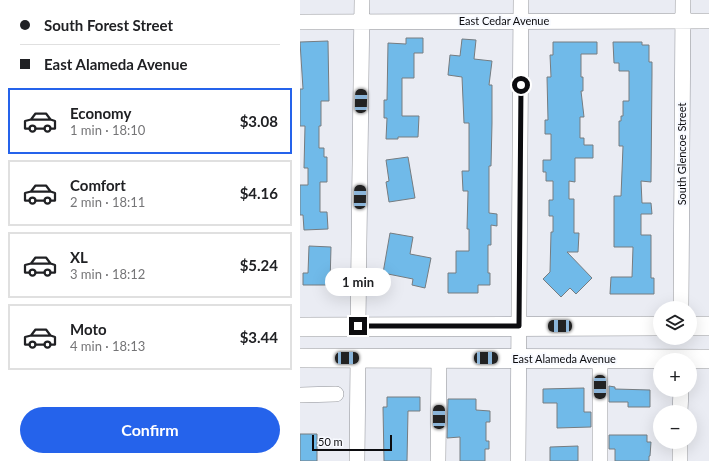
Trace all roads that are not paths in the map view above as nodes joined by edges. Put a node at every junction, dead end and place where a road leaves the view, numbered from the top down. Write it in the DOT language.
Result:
graph roads {
  1 [pos="362,0"];
  2 [pos="521,0"];
  3 [pos="683,0"];
  4 [pos="521,21"];
  5 [pos="683,21"];
  6 [pos="709,21"];
  7 [pos="300,22"];
  8 [pos="362,22"];
  9 [pos="681,301"];
  10 [pos="358,326"];
  11 [pos="519,326"];
  12 [pos="653,326"];
  13 [pos="697,326"];
  14 [pos="709,326"];
  15 [pos="300,327"];
  16 [pos="300,358"];
  17 [pos="358,358"];
  18 [pos="439,358"];
  19 [pos="519,359"];
  20 [pos="600,359"];
  21 [pos="697,359"];
  22 [pos="709,359"];
  23 [pos="653,360"];
  24 [pos="336,394"];
  25 [pos="300,395"];
  26 [pos="680,449"];
  27 [pos="357,461"];
  28 [pos="438,461"];
  29 [pos="518,461"];
  30 [pos="600,461"];
  31 [pos="680,461"];
  1 -- 8 [label="street"];
  2 -- 4 [label="street"];
  3 -- 5 [label="street, South Glencoe Street"];
  4 -- 5 [label="street, East Cedar Avenue"];
  4 -- 8 [label="street, East Cedar Avenue"];
  4 -- 11 [label="street"];
  5 -- 6 [label="street, East Cedar Avenue"];
  5 -- 9 [label="street, South Glencoe Street"];
  7 -- 8 [label="street, East Cedar Avenue"];
  8 -- 10 [label="street"];
  10 -- 11 [label="main road"];
  10 -- 15 [label="main road"];
  11 -- 12 [label="main road"];
  11 -- 19 [label="street"];
  13 -- 14 [label="main road"];
  16 -- 17 [label="main road, East Alameda Avenue"];
  17 -- 18 [label="main road, East Alameda Avenue"];
  17 -- 27 [label="street"];
  18 -- 19 [label="main road, East Alameda Avenue"];
  18 -- 28 [label="street"];
  19 -- 20 [label="main road, East Alameda Avenue"];
  19 -- 29 [label="street"];
  20 -- 23 [label="main road, East Alameda Avenue"];
  20 -- 30 [label="street"];
  21 -- 22 [label="main road, East Alameda Avenue"];
  24 -- 25 [label="street"];
  26 -- 31 [label="street"];
}
